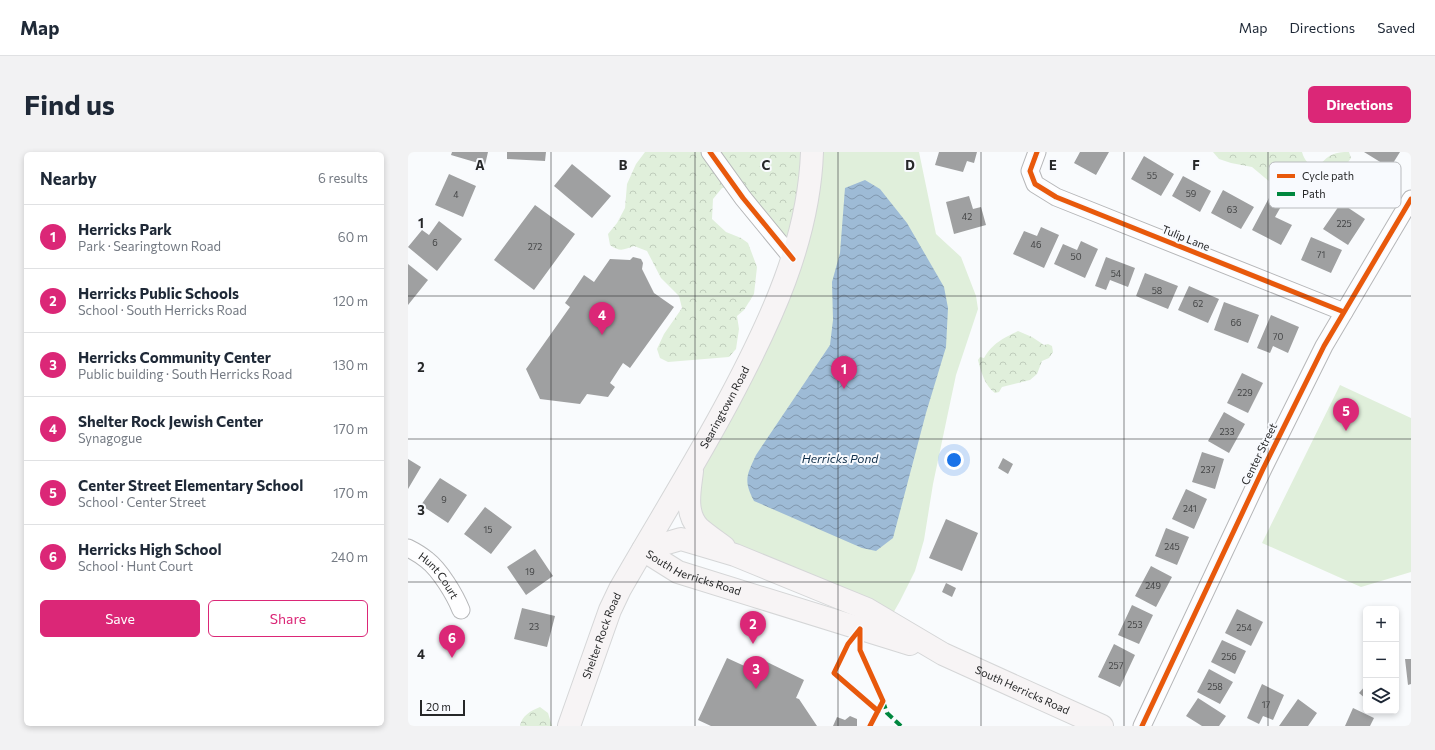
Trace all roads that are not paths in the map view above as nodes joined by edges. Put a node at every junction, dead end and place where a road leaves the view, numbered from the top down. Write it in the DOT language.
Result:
graph roads {
  1 [pos="710,152"];
  2 [pos="812,152"];
  3 [pos="1037,152"];
  4 [pos="1411,199"];
  5 [pos="793,259"];
  6 [pos="1344,312"];
  7 [pos="693,465"];
  8 [pos="408,548"];
  9 [pos="643,550"];
  10 [pos="735,555"];
  11 [pos="461,610"];
  12 [pos="943,654"];
  13 [pos="569,726"];
  14 [pos="1102,726"];
  15 [pos="1142,726"];
  1 -- 5 [label="street"];
  2 -- 5 [label="main road, Searingtown Road"];
  3 -- 6 [label="street, Tulip Lane"];
  4 -- 6 [label="street, Center Street"];
  5 -- 7 [label="main road, Searingtown Road"];
  6 -- 15 [label="street, Center Street"];
  7 -- 9 [label="main road, Searingtown Road"];
  7 -- 10 [label="main road"];
  8 -- 11 [label="street, Hunt Court"];
  9 -- 10 [label="main road, South Herricks Road"];
  9 -- 12 [label="main road, South Herricks Road"];
  9 -- 13 [label="main road, Shelter Rock Road"];
  10 -- 12 [label="main road, South Herricks Road"];
  12 -- 14 [label="main road, South Herricks Road"];
}
